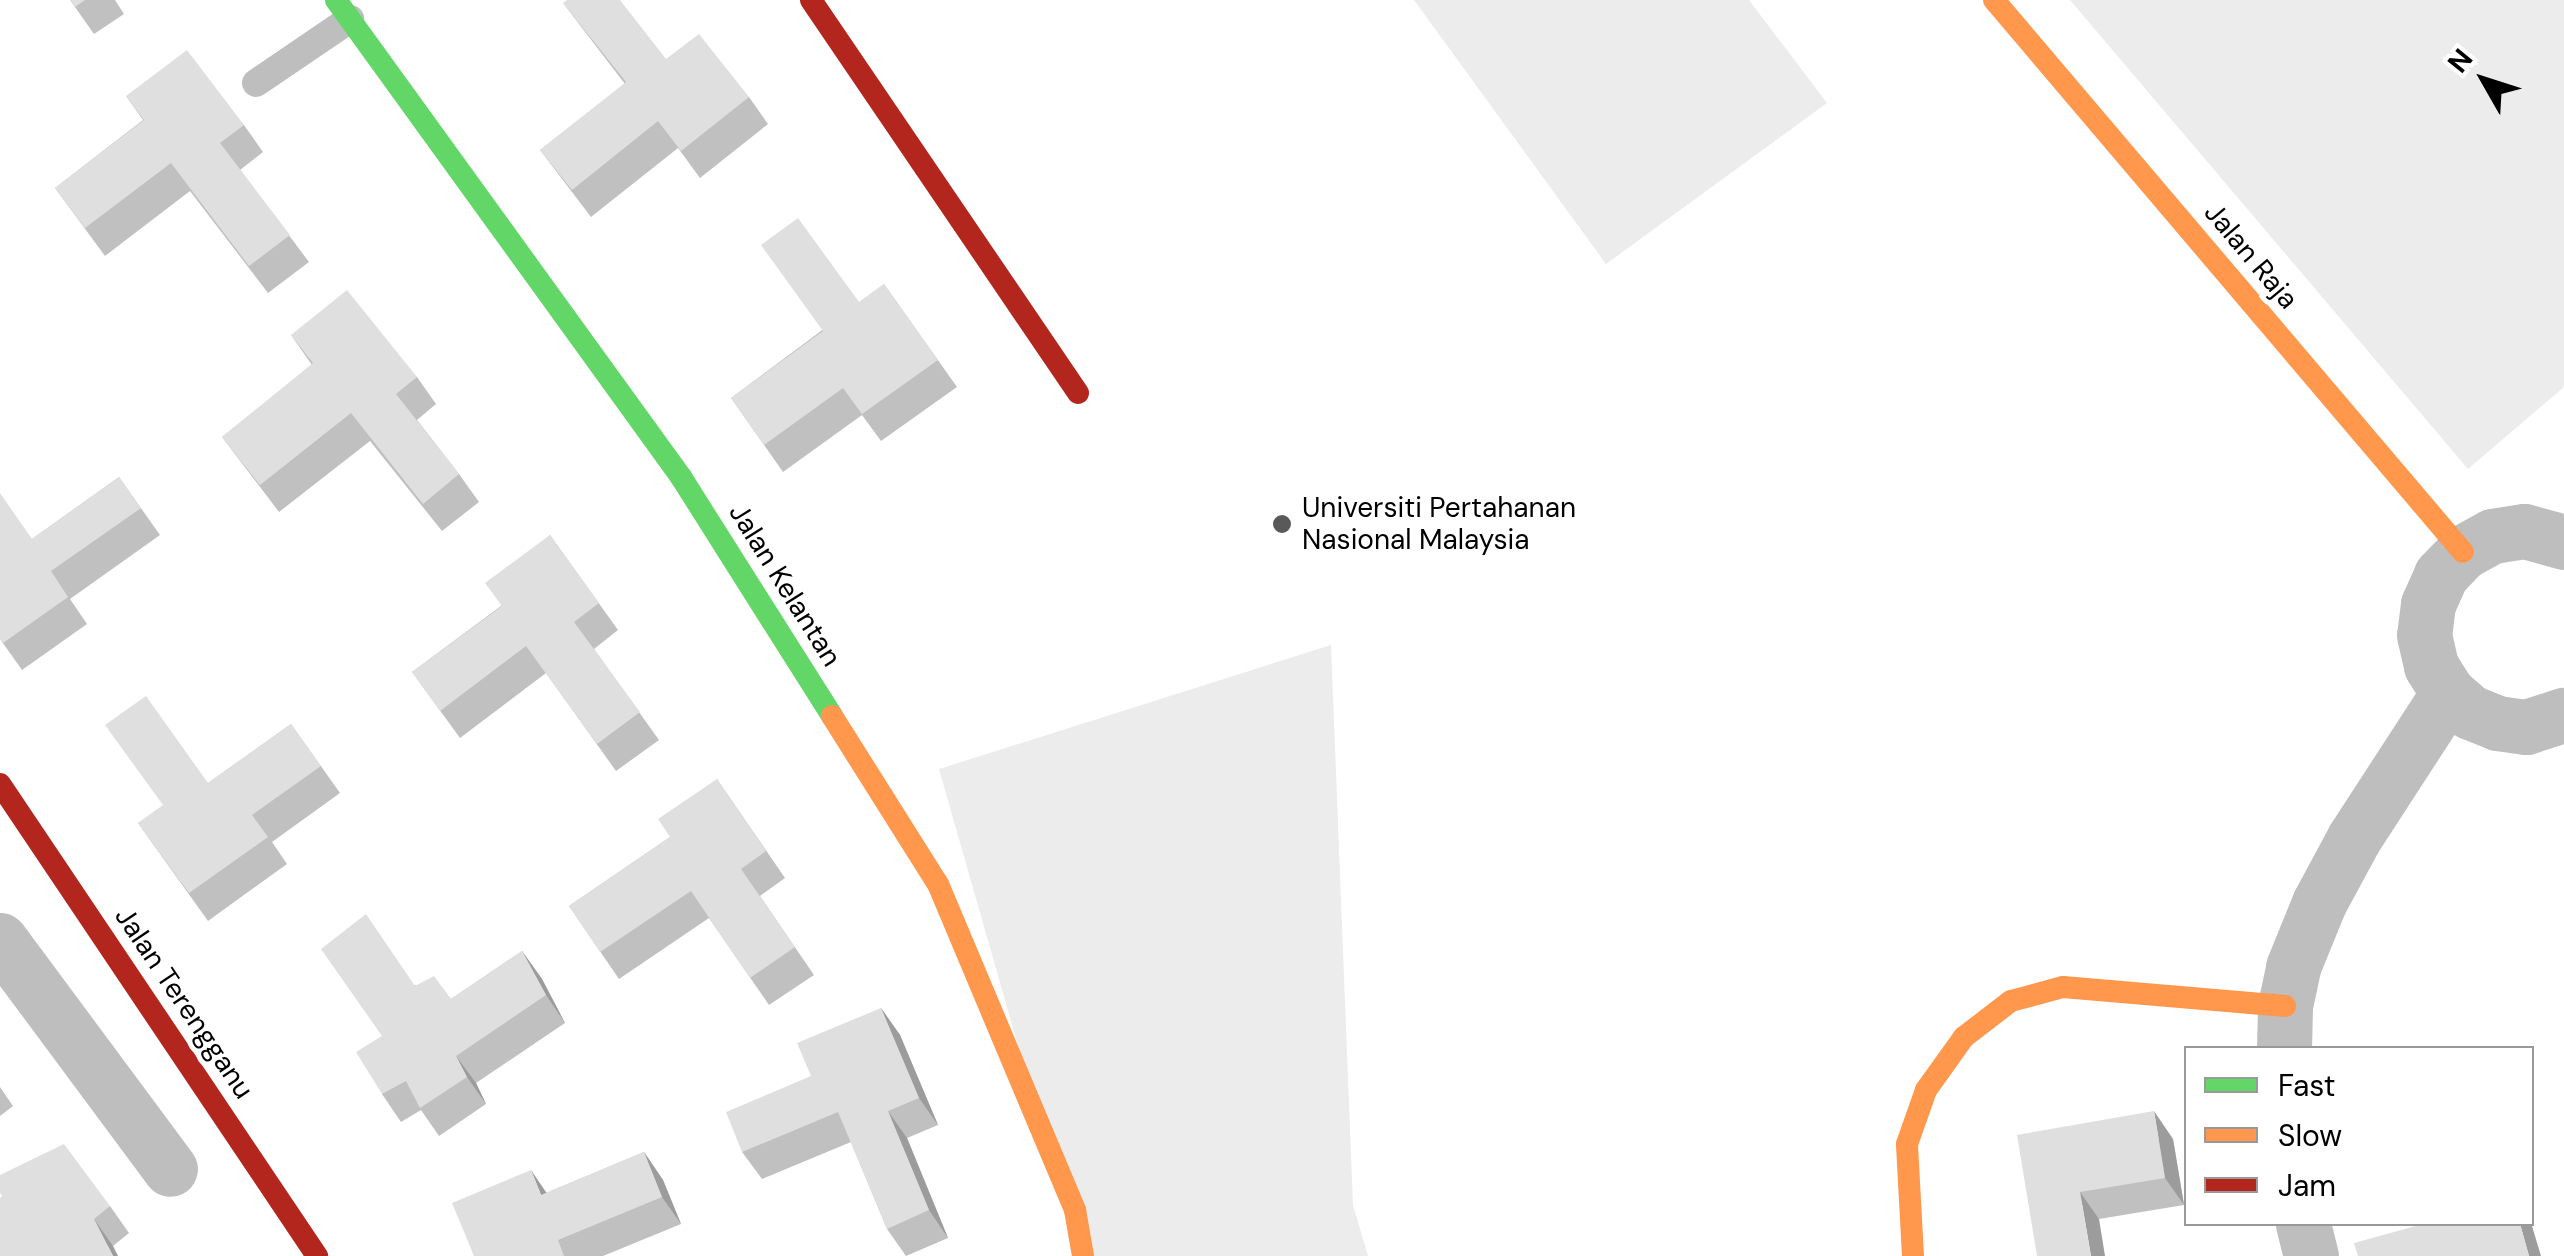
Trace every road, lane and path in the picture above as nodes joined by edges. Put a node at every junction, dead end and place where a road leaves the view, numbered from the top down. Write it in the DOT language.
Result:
graph roads {
  1 [pos="811,0"];
  2 [pos="1994,0"];
  3 [pos="343,10"];
  4 [pos="256,84"];
  5 [pos="1078,393"];
  6 [pos="2564,542"];
  7 [pos="2463,552"];
  8 [pos="2448,693"];
  9 [pos="2564,715"];
  10 [pos="0,784"];
  11 [pos="0,940"];
  12 [pos="2285,1027"];
  13 [pos="170,1169"];
  14 [pos="2304,1226"];
  15 [pos="317,1256"];
  16 [pos="1083,1256"];
  17 [pos="1914,1256"];
  18 [pos="2311,1256"];
  1 -- 5 [label="street"];
  2 -- 7 [label="street, Jalan Raja"];
  3 -- 4 [label="lane"];
  3 -- 16 [label="street, Jalan Kelantan"];
  6 -- 7 [label="street"];
  7 -- 8 [label="street"];
  8 -- 9 [label="street"];
  8 -- 12 [label="street"];
  10 -- 15 [label="street, Jalan Terengganu"];
  11 -- 13 [label="street"];
  12 -- 17 [label="street"];
  14 -- 18 [label="street"];
}
